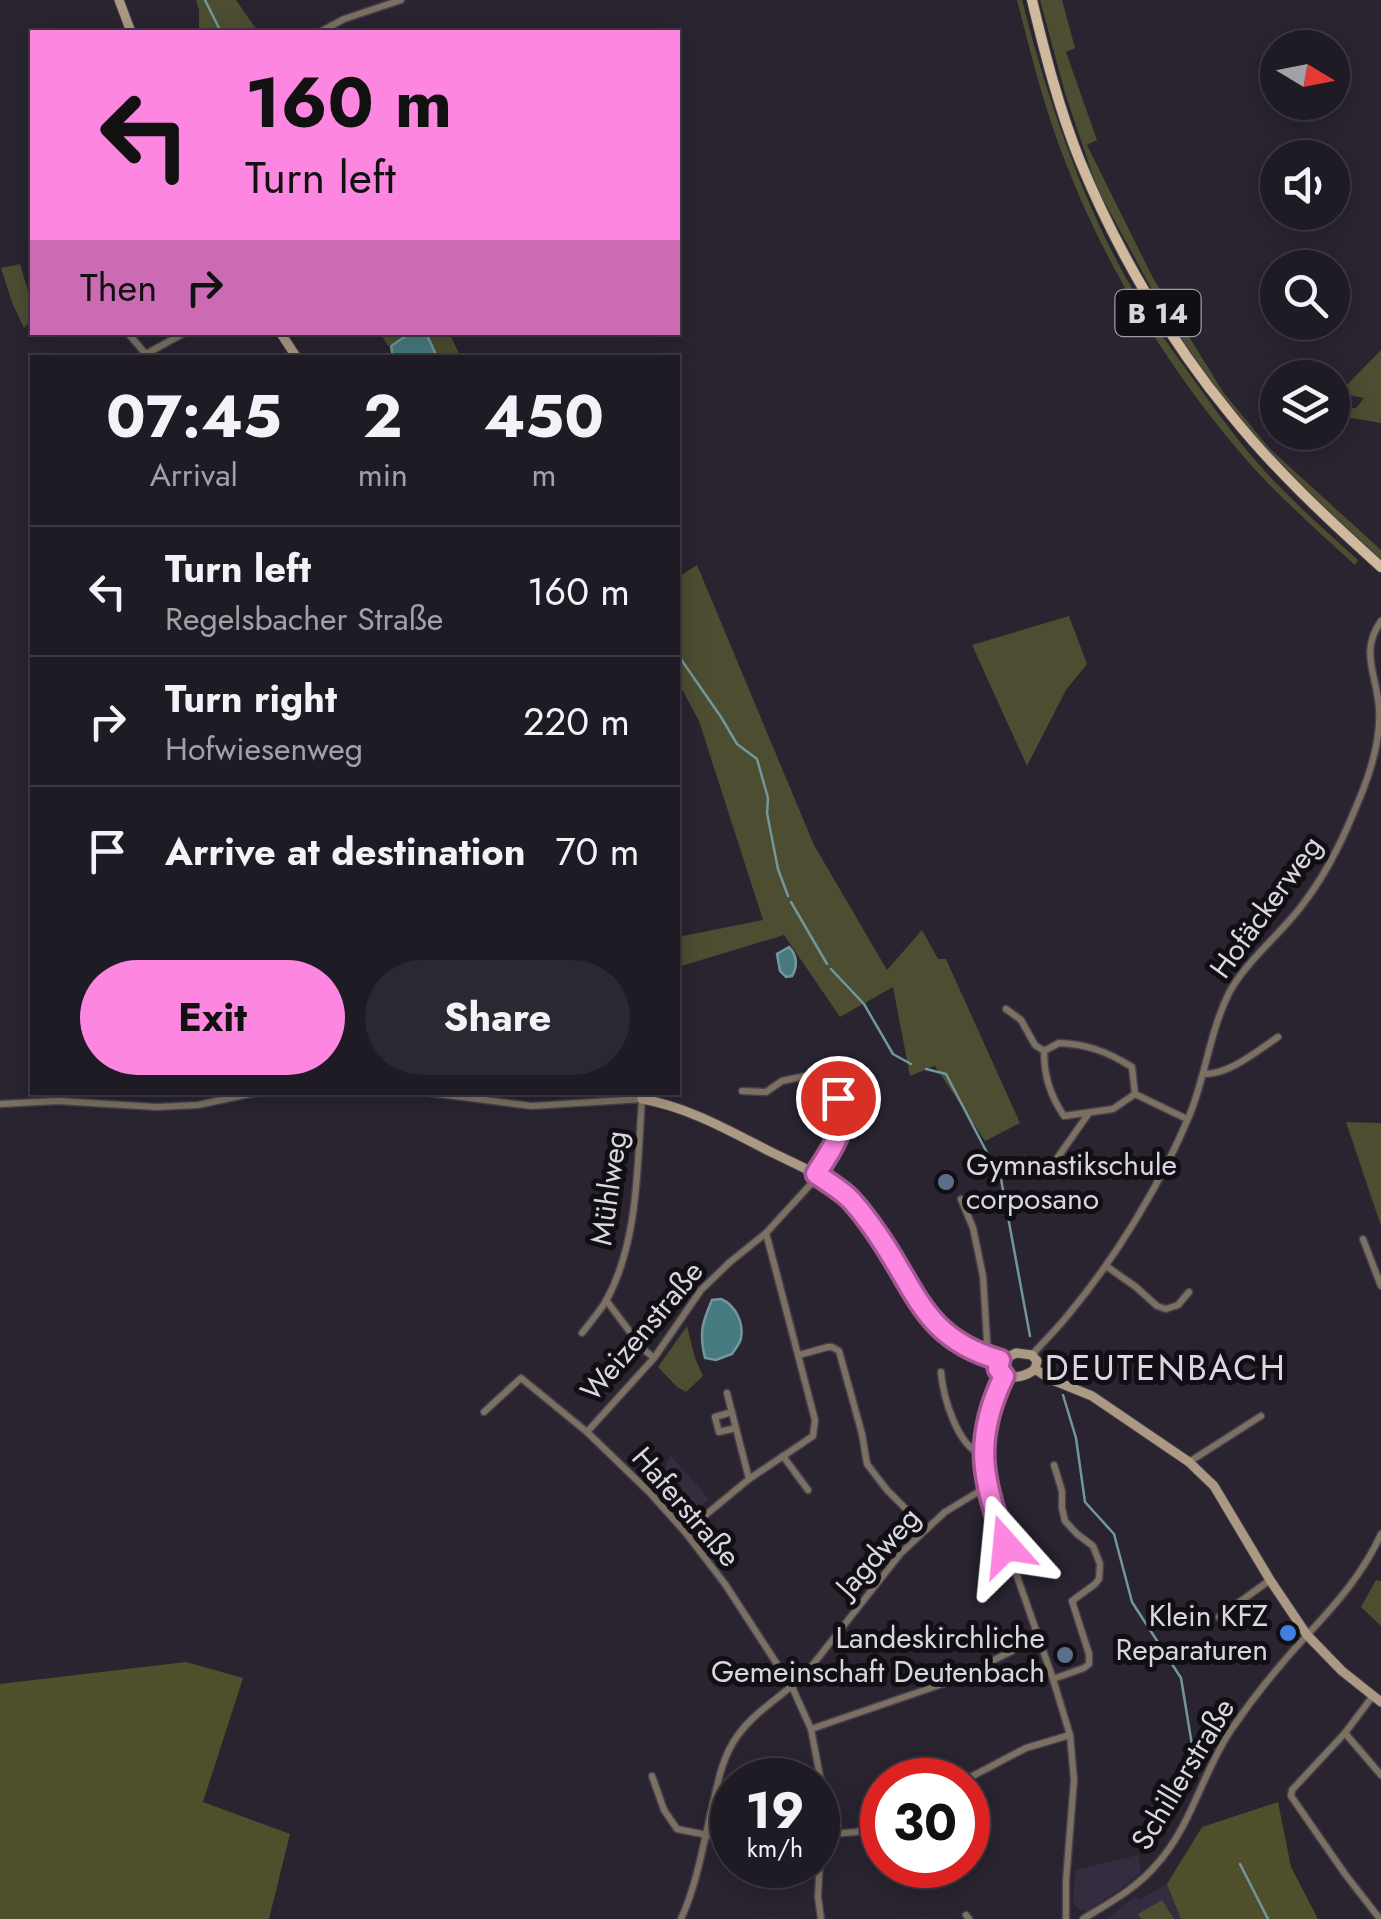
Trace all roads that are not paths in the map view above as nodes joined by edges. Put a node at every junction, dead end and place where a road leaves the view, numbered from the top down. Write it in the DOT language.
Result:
graph roads {
  1 [pos="119,0"];
  2 [pos="402,0"];
  3 [pos="1032,0"];
  4 [pos="130,30"];
  5 [pos="324,30"];
  6 [pos="130,335"];
  7 [pos="181,335"];
  8 [pos="147,355"];
  9 [pos="150,355"];
  10 [pos="1381,567"];
  11 [pos="1381,621"];
  12 [pos="1006,1009"];
  13 [pos="1278,1037"];
  14 [pos="1044,1050"];
  15 [pos="1203,1074"];
  16 [pos="742,1091"];
  17 [pos="1136,1094"];
  18 [pos="246,1095"];
  19 [pos="446,1095"];
  20 [pos="642,1096"];
  21 [pos="0,1104"];
  22 [pos="1090,1112"];
  23 [pos="1188,1120"];
  24 [pos="1052,1164"];
  25 [pos="816,1174"];
  26 [pos="961,1199"];
  27 [pos="766,1233"];
  28 [pos="1363,1238"];
  29 [pos="1106,1266"];
  30 [pos="1381,1286"];
  31 [pos="1189,1292"];
  32 [pos="606,1300"];
  33 [pos="582,1333"];
  34 [pos="799,1355"];
  35 [pos="1032,1355"];
  36 [pos="988,1357"];
  37 [pos="654,1358"];
  38 [pos="1000,1360"];
  39 [pos="1035,1369"];
  40 [pos="941,1372"];
  41 [pos="1004,1376"];
  42 [pos="727,1393"];
  43 [pos="484,1412"];
  44 [pos="732,1412"];
  45 [pos="1261,1416"];
  46 [pos="736,1428"];
  47 [pos="587,1432"];
  48 [pos="983,1455"];
  49 [pos="783,1456"];
  50 [pos="1189,1462"];
  51 [pos="1054,1466"];
  52 [pos="748,1479"];
  53 [pos="988,1486"];
  54 [pos="808,1490"];
  55 [pos="926,1529"];
  56 [pos="685,1532"];
  57 [pos="1381,1534"];
  58 [pos="1378,1551"];
  59 [pos="1270,1580"];
  60 [pos="1220,1617"];
  61 [pos="1307,1636"];
  62 [pos="1038,1638"];
  63 [pos="1054,1679"];
  64 [pos="792,1687"];
  65 [pos="1377,1700"];
  66 [pos="812,1729"];
  67 [pos="1345,1733"];
  68 [pos="1070,1735"];
  69 [pos="817,1758"];
  70 [pos="990,1767"];
  71 [pos="1381,1775"];
  72 [pos="652,1776"];
  73 [pos="705,1836"];
  74 [pos="710,1837"];
  75 [pos="819,1888"];
  76 [pos="681,1919"];
  77 [pos="821,1919"];
  78 [pos="1066,1919"];
  79 [pos="1083,1919"];
  80 [pos="1380,1919"];
  1 -- 4 [label="street"];
  2 -- 5 [label="street"];
  3 -- 10 [label="main road, B 14"];
  6 -- 8 [label="street"];
  7 -- 9 [label="street"];
  11 -- 15 [label="street, Hofäckerweg"];
  12 -- 14 [label="street"];
  13 -- 15 [label="street"];
  14 -- 17 [label="street"];
  14 -- 22 [label="street"];
  15 -- 23 [label="street, Hofäckerweg"];
  16 -- 25 [label="street, Weizenstraße"];
  17 -- 22 [label="street"];
  17 -- 23 [label="street"];
  18 -- 21 [label="street"];
  19 -- 20 [label="street"];
  20 -- 25 [label="street"];
  20 -- 32 [label="street, Mühlweg"];
  22 -- 24 [label="street"];
  23 -- 29 [label="street, Hofäckerweg"];
  25 -- 27 [label="street, Weizenstraße"];
  25 -- 36 [label="street"];
  26 -- 36 [label="street"];
  27 -- 34 [label="street"];
  27 -- 37 [label="street, Weizenstraße"];
  28 -- 30 [label="street"];
  29 -- 31 [label="street"];
  29 -- 35 [label="street, Hofäckerweg"];
  32 -- 33 [label="street, Mühlweg"];
  32 -- 37 [label="street"];
  34 -- 49 [label="street"];
  34 -- 55 [label="street"];
  35 -- 38 [label="street"];
  35 -- 39 [label="street"];
  36 -- 38 [label="street"];
  37 -- 47 [label="street, Weizenstraße"];
  38 -- 41 [label="street"];
  39 -- 41 [label="street"];
  39 -- 50 [label="street"];
  40 -- 48 [label="street"];
  41 -- 48 [label="street"];
  42 -- 44 [label="street"];
  43 -- 47 [label="street, Haferstraße"];
  44 -- 46 [label="street"];
  44 -- 46 [label="street"];
  45 -- 50 [label="street"];
  46 -- 52 [label="street"];
  47 -- 56 [label="street, Haferstraße"];
  48 -- 53 [label="street"];
  49 -- 52 [label="street"];
  49 -- 54 [label="street"];
  50 -- 59 [label="street"];
  51 -- 63 [label="street"];
  52 -- 56 [label="street"];
  53 -- 55 [label="street, Jagdweg"];
  53 -- 62 [label="street"];
  55 -- 64 [label="street, Jagdweg"];
  56 -- 64 [label="street, Haferstraße"];
  57 -- 58 [label="street, Schillerstraße"];
  58 -- 61 [label="street, Schillerstraße"];
  59 -- 60 [label="street"];
  59 -- 61 [label="street"];
  61 -- 65 [label="street"];
  61 -- 79 [label="street, Schillerstraße"];
  62 -- 63 [label="street"];
  62 -- 66 [label="street"];
  63 -- 68 [label="street"];
  64 -- 66 [label="street, Haferstraße"];
  64 -- 73 [label="street, Jagdweg"];
  65 -- 67 [label="street"];
  66 -- 69 [label="street, Haferstraße"];
  67 -- 71 [label="street"];
  67 -- 80 [label="street"];
  68 -- 70 [label="street"];
  68 -- 78 [label="street"];
  72 -- 73 [label="street"];
  73 -- 74 [label="street"];
  73 -- 76 [label="street, Jagdweg"];
  75 -- 77 [label="street, Haferstraße"];
}
